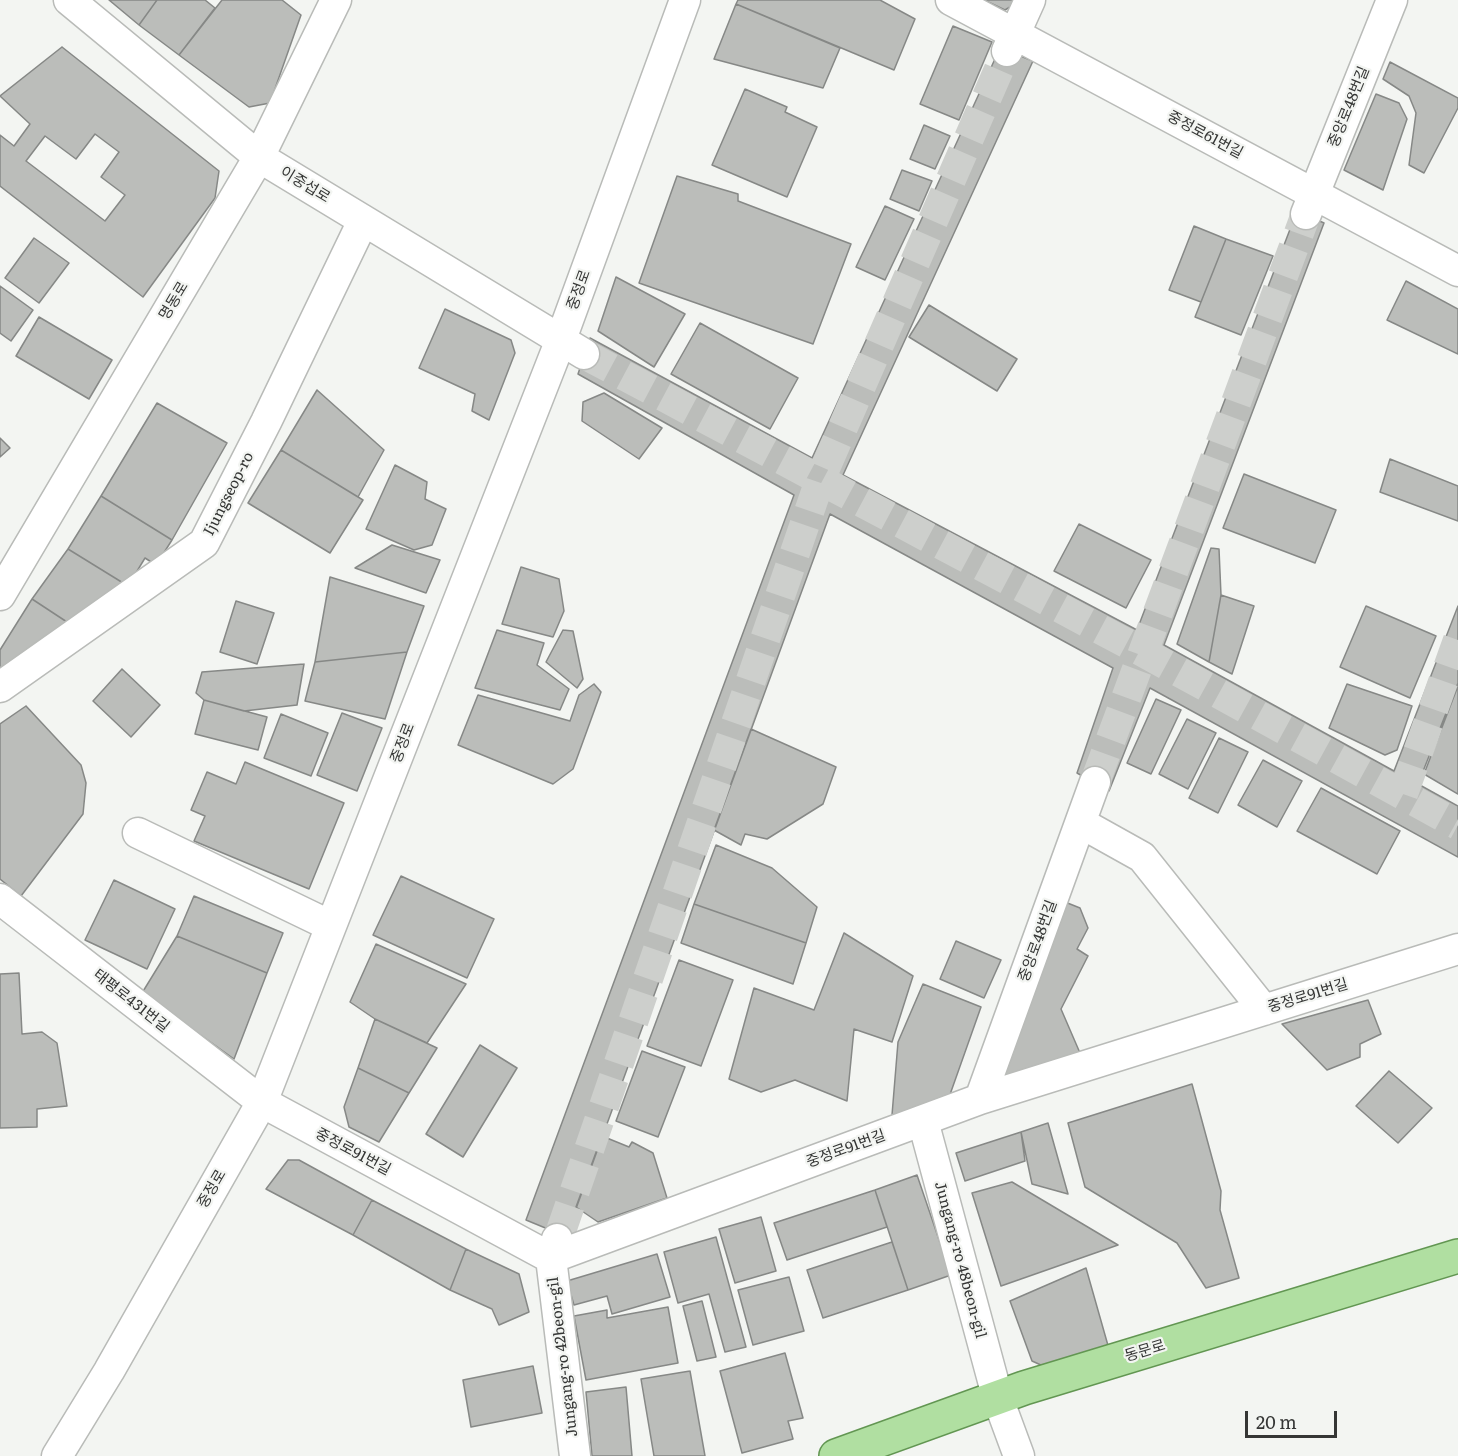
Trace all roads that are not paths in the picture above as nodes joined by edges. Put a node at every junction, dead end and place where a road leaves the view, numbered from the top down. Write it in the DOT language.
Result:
graph roads {
  1 [pos="69,0"];
  2 [pos="336,0"];
  3 [pos="685,0"];
  4 [pos="951,0"];
  5 [pos="1030,0"];
  6 [pos="1392,0"];
  7 [pos="1011,42"];
  8 [pos="259,157"];
  9 [pos="1310,204"];
  10 [pos="363,220"];
  11 [pos="1458,271"];
  12 [pos="572,348"];
  13 [pos="0,595"];
  14 [pos="0,687"];
  15 [pos="1095,782"];
  16 [pos="1080,825"];
  17 [pos="138,833"];
  18 [pos="0,899"];
  19 [pos="331,926"];
  20 [pos="1458,949"];
  21 [pos="1264,1010"];
  22 [pos="980,1099"];
  23 [pos="262,1102"];
  24 [pos="922,1120"];
  25 [pos="555,1246"];
  26 [pos="1458,1256"];
  27 [pos="998,1398"];
  28 [pos="57,1456"];
  29 [pos="574,1456"];
  30 [pos="836,1456"];
  31 [pos="1019,1456"];
  1 -- 8 [label="street, 이중섭로"];
  2 -- 8 [label="street, 명동로"];
  3 -- 12 [label="street, 중정로"];
  4 -- 7 [label="street, 중정로61번길"];
  5 -- 7 [label="street"];
  6 -- 9 [label="street, 중앙로48번길"];
  7 -- 9 [label="street, 중정로61번길"];
  8 -- 10 [label="street, 이중섭로"];
  8 -- 13 [label="street, 명동로"];
  9 -- 11 [label="street, 중정로61번길"];
  10 -- 12 [label="street, 이중섭로"];
  10 -- 14 [label="street, Ijungseop-ro"];
  12 -- 19 [label="street, 중정로"];
  15 -- 16 [label="street, 중앙로48번길"];
  16 -- 21 [label="street"];
  16 -- 22 [label="street, 중앙로48번길"];
  17 -- 19 [label="street"];
  18 -- 23 [label="street, 태평로431번길"];
  19 -- 23 [label="street, 중정로"];
  20 -- 21 [label="street, 중정로91번길"];
  21 -- 22 [label="street, 중정로91번길"];
  22 -- 24 [label="street, 중정로91번길"];
  23 -- 25 [label="street, 중정로91번길"];
  23 -- 28 [label="street, 중정로"];
  24 -- 25 [label="street, 중정로91번길"];
  24 -- 27 [label="street, Jungang-ro 48beon-gil"];
  25 -- 29 [label="street, Jungang-ro 42beon-gil"];
  26 -- 27 [label="main road, 동문로"];
  27 -- 30 [label="main road, 동문로"];
  27 -- 31 [label="street"];
}
